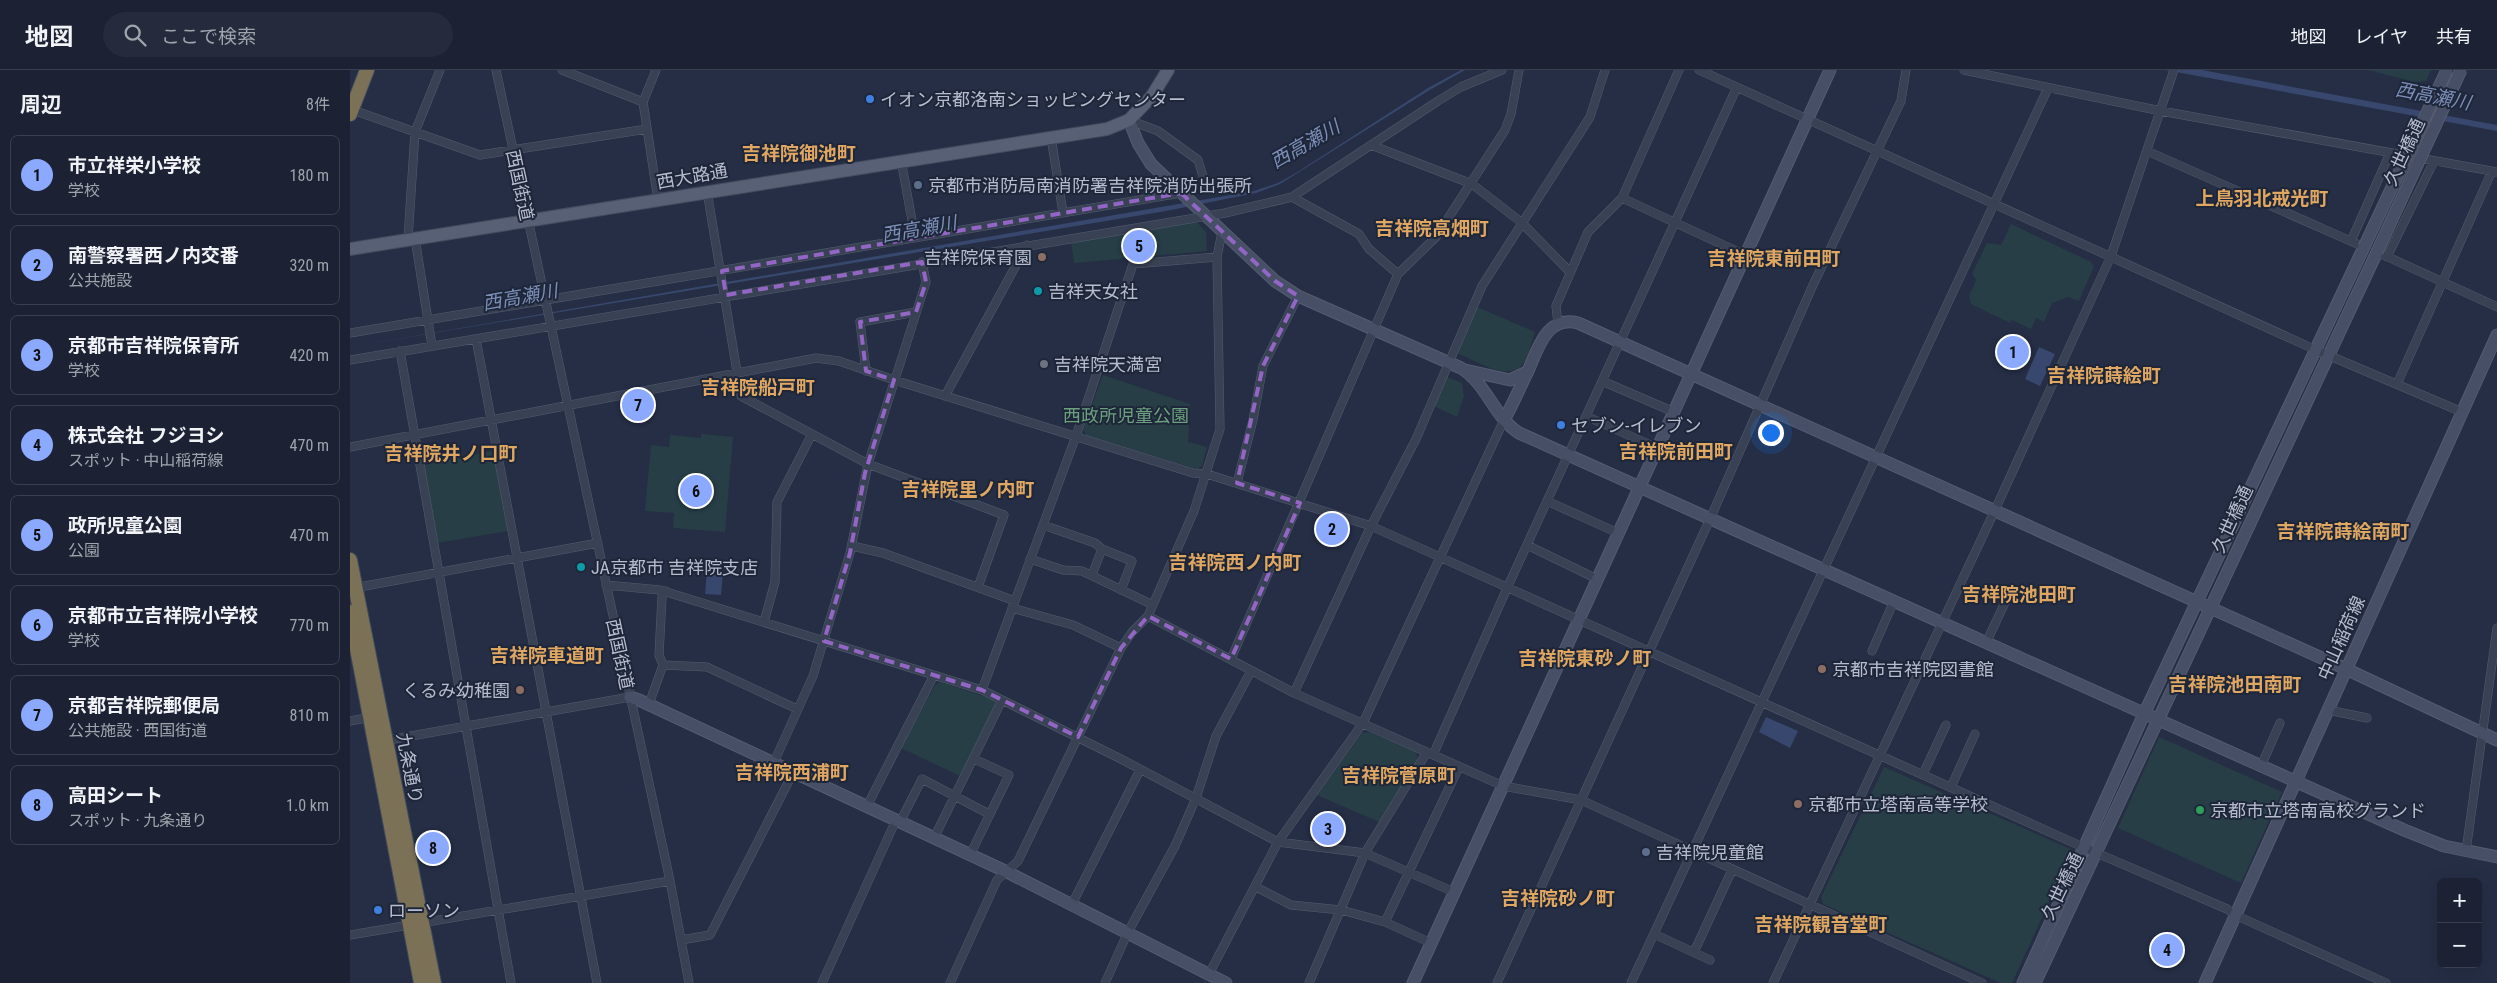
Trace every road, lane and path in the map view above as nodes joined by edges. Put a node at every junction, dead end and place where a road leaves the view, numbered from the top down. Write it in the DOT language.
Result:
graph roads {
  1 [pos="367,70"];
  2 [pos="440,70"];
  3 [pos="496,70"];
  4 [pos="562,70"];
  5 [pos="656,70"];
  6 [pos="1168,70"];
  7 [pos="1502,70"];
  8 [pos="1519,70"];
  9 [pos="1605,70"];
  10 [pos="1679,70"];
  11 [pos="1699,70"];
  12 [pos="1830,70"];
  13 [pos="1906,70"];
  14 [pos="1964,70"];
  15 [pos="2174,70"];
  16 [pos="2446,70"];
  17 [pos="2461,70"];
  18 [pos="1737,87"];
  19 [pos="2048,88"];
  20 [pos="642,102"];
  21 [pos="351,111"];
  22 [pos="2161,112"];
  23 [pos="1807,119"];
  24 [pos="1129,120"];
  25 [pos="647,129"];
  26 [pos="415,132"];
  27 [pos="1051,137"];
  28 [pos="1371,144"];
  29 [pos="513,150"];
  30 [pos="1876,151"];
  31 [pos="2147,151"];
  32 [pos="2390,153"];
  33 [pos="901,160"];
  34 [pos="2434,160"];
  35 [pos="2494,171"];
  36 [pos="1205,183"];
  37 [pos="1472,184"];
  38 [pos="707,191"];
  39 [pos="1182,194"];
  40 [pos="1292,197"];
  41 [pos="1622,198"];
  42 [pos="658,200"];
  43 [pos="1994,204"];
  44 [pos="1063,213"];
  45 [pos="1203,214"];
  46 [pos="528,219"];
  47 [pos="1674,221"];
  48 [pos="1521,222"];
  49 [pos="1222,232"];
  50 [pos="915,237"];
  51 [pos="412,239"];
  52 [pos="2351,241"];
  53 [pos="1026,245"];
  54 [pos="2364,247"];
  55 [pos="350,249"];
  56 [pos="2382,254"];
  57 [pos="1745,255"];
  58 [pos="2111,256"];
  59 [pos="1217,257"];
  60 [pos="922,262"];
  61 [pos="722,271"];
  62 [pos="1570,272"];
  63 [pos="1398,274"];
  64 [pos="2443,282"];
  65 [pos="726,295"];
  66 [pos="1298,296"];
  67 [pos="546,302"];
  68 [pos="2497,307"];
  69 [pos="916,312"];
  70 [pos="429,321"];
  71 [pos="550,324"];
  72 [pos="1558,324"];
  73 [pos="1375,329"];
  74 [pos="350,333"];
  75 [pos="2497,335"];
  76 [pos="476,339"];
  77 [pos="1620,341"];
  78 [pos="432,346"];
  79 [pos="2316,350"];
  80 [pos="400,351"];
  81 [pos="2329,355"];
  82 [pos="350,360"];
  83 [pos="1449,362"];
  84 [pos="1465,370"];
  85 [pos="866,371"];
  86 [pos="1527,372"];
  87 [pos="1692,372"];
  88 [pos="738,373"];
  89 [pos="894,380"];
  90 [pos="1602,381"];
  91 [pos="2397,384"];
  92 [pos="945,396"];
  93 [pos="568,405"];
  94 [pos="1760,406"];
  95 [pos="1674,412"];
  96 [pos="2462,412"];
  97 [pos="1586,416"];
  98 [pos="491,419"];
  99 [pos="1504,420"];
  100 [pos="414,433"];
  101 [pos="812,434"];
  102 [pos="1076,436"];
  103 [pos="350,447"];
  104 [pos="1657,448"];
  105 [pos="1569,456"];
  106 [pos="1876,456"];
  107 [pos="868,464"];
  108 [pos="1207,474"];
  109 [pos="1237,483"];
  110 [pos="1639,488"];
  111 [pos="1547,501"];
  112 [pos="1300,503"];
  113 [pos="1995,510"];
  114 [pos="1710,519"];
  115 [pos="1043,525"];
  116 [pos="1371,526"];
  117 [pos="1618,533"];
  118 [pos="598,543"];
  119 [pos="1527,545"];
  120 [pos="852,546"];
  121 [pos="1102,549"];
  122 [pos="1440,557"];
  123 [pos="517,558"];
  124 [pos="1030,559"];
  125 [pos="350,560"];
  126 [pos="1823,570"];
  127 [pos="438,572"];
  128 [pos="1092,575"];
  129 [pos="1597,579"];
  130 [pos="606,585"];
  131 [pos="1508,586"];
  132 [pos="978,587"];
  133 [pos="353,589"];
  134 [pos="1121,590"];
  135 [pos="666,591"];
  136 [pos="2009,594"];
  137 [pos="1894,601"];
  138 [pos="2199,602"];
  139 [pos="1014,604"];
  140 [pos="1153,605"];
  141 [pos="2210,607"];
  142 [pos="350,612"];
  143 [pos="1148,616"];
  144 [pos="1578,620"];
  145 [pos="764,622"];
  146 [pos="1941,622"];
  147 [pos="2497,628"];
  148 [pos="824,641"];
  149 [pos="1986,643"];
  150 [pos="1121,648"];
  151 [pos="1872,651"];
  152 [pos="1650,653"];
  153 [pos="1231,659"];
  154 [pos="664,665"];
  155 [pos="2346,669"];
  156 [pos="1251,671"];
  157 [pos="934,675"];
  158 [pos="982,690"];
  159 [pos="1294,692"];
  160 [pos="630,697"];
  161 [pos="1002,700"];
  162 [pos="1760,702"];
  163 [pos="649,704"];
  164 [pos="797,709"];
  165 [pos="2328,710"];
  166 [pos="546,711"];
  167 [pos="2144,714"];
  168 [pos="376,716"];
  169 [pos="2367,718"];
  170 [pos="2156,720"];
  171 [pos="350,721"];
  172 [pos="2280,723"];
  173 [pos="1363,724"];
  174 [pos="1946,725"];
  175 [pos="466,726"];
  176 [pos="2482,733"];
  177 [pos="1975,734"];
  178 [pos="1078,737"];
  179 [pos="2497,740"];
  180 [pos="381,742"];
  181 [pos="1430,754"];
  182 [pos="1880,755"];
  183 [pos="974,759"];
  184 [pos="774,762"];
  185 [pos="2261,766"];
  186 [pos="1459,767"];
  187 [pos="1140,770"];
  188 [pos="794,771"];
  189 [pos="1923,774"];
  190 [pos="2295,782"];
  191 [pos="1503,786"];
  192 [pos="1951,787"];
  193 [pos="955,796"];
  194 [pos="1196,798"];
  195 [pos="1581,800"];
  196 [pos="867,806"];
  197 [pos="989,814"];
  198 [pos="898,821"];
  199 [pos="934,838"];
  200 [pos="1278,842"];
  201 [pos="2085,848"];
  202 [pos="1691,851"];
  203 [pos="1365,852"];
  204 [pos="2466,852"];
  205 [pos="970,854"];
  206 [pos="2097,854"];
  207 [pos="2497,857"];
  208 [pos="1732,870"];
  209 [pos="1006,871"];
  210 [pos="1409,872"];
  211 [pos="670,881"];
  212 [pos="1256,887"];
  213 [pos="1454,892"];
  214 [pos="580,896"];
  215 [pos="1072,904"];
  216 [pos="1808,905"];
  217 [pos="498,909"];
  218 [pos="1341,910"];
  219 [pos="2235,915"];
  220 [pos="1385,922"];
  221 [pos="416,924"];
  222 [pos="1128,932"];
  223 [pos="350,934"];
  224 [pos="1654,934"];
  225 [pos="681,940"];
  226 [pos="1431,943"];
  227 [pos="1694,952"];
  228 [pos="1710,960"];
  229 [pos="1209,974"];
  230 [pos="421,983"];
  231 [pos="434,983"];
  232 [pos="511,983"];
  233 [pos="597,983"];
  234 [pos="689,983"];
  235 [pos="822,983"];
  236 [pos="950,983"];
  237 [pos="1105,983"];
  238 [pos="1226,983"];
  239 [pos="1309,983"];
  240 [pos="1413,983"];
  241 [pos="1498,983"];
  242 [pos="1631,983"];
  243 [pos="1773,983"];
  244 [pos="1982,983"];
  245 [pos="2022,983"];
  246 [pos="2035,983"];
  247 [pos="2205,983"];
  248 [pos="2386,983"];
  1 -- 21 [label="highway"];
  2 -- 26 [label="street"];
  3 -- 29 [label="street, 西国街道"];
  4 -- 20 [label="street"];
  5 -- 20 [label="street"];
  6 -- 24 [label="main road"];
  7 -- 28 [label="street"];
  8 -- 37 [label="street"];
  9 -- 48 [label="street"];
  10 -- 41 [label="street"];
  11 -- 18 [label="street"];
  12 -- 23 [label="street"];
  13 -- 30 [label="street"];
  14 -- 19 [label="street"];
  15 -- 22 [label="street"];
  16 -- 54 [label="street, 久世橋通, bridge"];
  17 -- 56 [label="street, 久世橋通, bridge"];
  18 -- 23 [label="street"];
  18 -- 47 [label="street"];
  19 -- 22 [label="street"];
  19 -- 43 [label="street"];
  20 -- 25 [label="street"];
  21 -- 26 [label="street"];
  22 -- 31 [label="street"];
  22 -- 32 [label="street"];
  23 -- 30 [label="street"];
  23 -- 57 [label="street"];
  24 -- 27 [label="main road, 西大路通"];
  24 -- 36 [label="street"];
  24 -- 39 [label="street"];
  25 -- 29 [label="street"];
  25 -- 42 [label="street"];
  26 -- 29 [label="street"];
  26 -- 51 [label="street"];
  27 -- 33 [label="main road, 西大路通"];
  27 -- 44 [label="street"];
  28 -- 37 [label="street"];
  28 -- 40 [label="street"];
  29 -- 46 [label="street, 西国街道"];
  30 -- 43 [label="street"];
  30 -- 94 [label="street"];
  31 -- 52 [label="street"];
  31 -- 58 [label="street"];
  32 -- 34 [label="street"];
  32 -- 52 [label="street"];
  33 -- 38 [label="main road, 西大路通"];
  33 -- 50 [label="street"];
  34 -- 35 [label="street"];
  34 -- 56 [label="street"];
  35 -- 64 [label="street"];
  37 -- 48 [label="street"];
  37 -- 63 [label="street"];
  38 -- 42 [label="main road, 西大路通"];
  38 -- 61 [label="street"];
  39 -- 44 [label="street"];
  39 -- 45 [label="street"];
  40 -- 45 [label="street"];
  40 -- 63 [label="street"];
  41 -- 47 [label="street"];
  41 -- 62 [label="street"];
  42 -- 46 [label="main road, 西大路通"];
  43 -- 58 [label="street"];
  43 -- 106 [label="street"];
  44 -- 50 [label="street"];
  45 -- 49 [label="street"];
  45 -- 53 [label="street"];
  46 -- 51 [label="main road, 西大路通"];
  46 -- 67 [label="street, 西国街道"];
  47 -- 57 [label="street"];
  47 -- 77 [label="street"];
  48 -- 62 [label="street"];
  48 -- 83 [label="street"];
  49 -- 59 [label="street"];
  49 -- 66 [label="street"];
  50 -- 61 [label="street"];
  51 -- 55 [label="main road, 西大路通"];
  51 -- 70 [label="street"];
  52 -- 54 [label="street"];
  53 -- 60 [label="street"];
  53 -- 92 [label="street"];
  54 -- 79 [label="street, 久世橋通"];
  56 -- 64 [label="street"];
  56 -- 81 [label="street, 久世橋通"];
  57 -- 87 [label="street"];
  58 -- 79 [label="street"];
  58 -- 113 [label="street"];
  59 -- 102 [label="street"];
  59 -- 108 [label="street"];
  60 -- 65 [label="street"];
  60 -- 69 [label="street"];
  61 -- 65 [label="street"];
  61 -- 67 [label="street"];
  62 -- 72 [label="street"];
  63 -- 73 [label="street"];
  64 -- 68 [label="street"];
  64 -- 91 [label="street"];
  65 -- 71 [label="street"];
  65 -- 88 [label="street"];
  66 -- 73 [label="street"];
  66 -- 109 [label="street"];
  67 -- 70 [label="street"];
  67 -- 71 [label="street, 西国街道"];
  69 -- 85 [label="street"];
  69 -- 89 [label="street"];
  70 -- 74 [label="street"];
  70 -- 78 [label="street"];
  71 -- 76 [label="street"];
  71 -- 93 [label="street, 西国街道"];
  72 -- 77 [label="street"];
  72 -- 86 [label="street"];
  73 -- 83 [label="street"];
  73 -- 112 [label="street"];
  75 -- 96 [label="street, 中山稲荷線"];
  76 -- 78 [label="street"];
  76 -- 98 [label="street"];
  77 -- 87 [label="street"];
  77 -- 90 [label="street"];
  78 -- 80 [label="street"];
  79 -- 81 [label="street"];
  79 -- 138 [label="street, 久世橋通"];
  80 -- 82 [label="street"];
  80 -- 100 [label="street"];
  81 -- 91 [label="street"];
  81 -- 141 [label="street, 久世橋通"];
  83 -- 84 [label="street"];
  83 -- 116 [label="street"];
  84 -- 86 [label="street"];
  84 -- 99 [label="street"];
  85 -- 88 [label="street"];
  85 -- 89 [label="street"];
  86 -- 99 [label="street"];
  87 -- 94 [label="street"];
  87 -- 95 [label="street"];
  88 -- 93 [label="street"];
  88 -- 101 [label="street"];
  89 -- 92 [label="street"];
  89 -- 107 [label="street"];
  90 -- 95 [label="street"];
  90 -- 97 [label="street"];
  91 -- 96 [label="street"];
  92 -- 102 [label="street"];
  93 -- 98 [label="street"];
  93 -- 118 [label="street, 西国街道"];
  94 -- 106 [label="street"];
  94 -- 114 [label="street"];
  95 -- 104 [label="street"];
  96 -- 155 [label="street, 中山稲荷線"];
  97 -- 104 [label="street"];
  97 -- 105 [label="street"];
  98 -- 100 [label="street"];
  98 -- 123 [label="street"];
  99 -- 105 [label="street"];
  99 -- 122 [label="street"];
  100 -- 103 [label="street"];
  100 -- 127 [label="street"];
  101 -- 107 [label="street"];
  101 -- 145 [label="street"];
  102 -- 108 [label="street"];
  102 -- 115 [label="street"];
  104 -- 110 [label="street"];
  105 -- 110 [label="street"];
  105 -- 111 [label="street"];
  106 -- 113 [label="street"];
  106 -- 126 [label="street"];
  107 -- 120 [label="street"];
  107 -- 132 [label="street"];
  108 -- 109 [label="street"];
  108 -- 140 [label="street"];
  109 -- 112 [label="street"];
  110 -- 114 [label="street"];
  110 -- 117 [label="street"];
  111 -- 117 [label="street"];
  111 -- 119 [label="street"];
  112 -- 116 [label="street"];
  112 -- 153 [label="street"];
  113 -- 138 [label="street"];
  113 -- 146 [label="street"];
  114 -- 126 [label="street"];
  114 -- 152 [label="street"];
  115 -- 121 [label="street"];
  115 -- 124 [label="street"];
  116 -- 122 [label="street"];
  116 -- 159 [label="street"];
  117 -- 129 [label="street"];
  118 -- 123 [label="street"];
  118 -- 130 [label="street, 西国街道"];
  119 -- 129 [label="street"];
  119 -- 131 [label="street"];
  120 -- 132 [label="street"];
  120 -- 148 [label="street"];
  121 -- 128 [label="street"];
  121 -- 134 [label="street"];
  122 -- 131 [label="street"];
  122 -- 173 [label="street"];
  123 -- 127 [label="street"];
  123 -- 166 [label="street"];
  124 -- 128 [label="street"];
  124 -- 139 [label="street"];
  125 -- 133 [label="highway, 九条通り"];
  126 -- 137 [label="street"];
  126 -- 162 [label="street"];
  127 -- 133 [label="street"];
  127 -- 175 [label="street"];
  128 -- 134 [label="street"];
  129 -- 144 [label="street"];
  130 -- 135 [label="street"];
  130 -- 160 [label="street, 西国街道"];
  131 -- 144 [label="street"];
  131 -- 181 [label="street"];
  132 -- 139 [label="street"];
  133 -- 168 [label="highway, 九条通り"];
  134 -- 140 [label="street"];
  135 -- 145 [label="street"];
  135 -- 154 [label="street"];
  136 -- 149 [label="street"];
  137 -- 146 [label="street"];
  137 -- 151 [label="street"];
  138 -- 141 [label="street"];
  138 -- 167 [label="street, 久世橋通"];
  139 -- 150 [label="street"];
  139 -- 158 [label="street"];
  140 -- 143 [label="street"];
  141 -- 155 [label="street"];
  141 -- 170 [label="street, 久世橋通"];
  142 -- 168 [label="highway, 九条通り"];
  143 -- 150 [label="street"];
  143 -- 153 [label="street"];
  144 -- 152 [label="street"];
  144 -- 191 [label="street"];
  145 -- 148 [label="street"];
  146 -- 149 [label="street"];
  146 -- 182 [label="street"];
  147 -- 176 [label="street"];
  148 -- 157 [label="street"];
  148 -- 164 [label="street"];
  149 -- 167 [label="street"];
  150 -- 178 [label="street"];
  152 -- 162 [label="street"];
  152 -- 195 [label="street"];
  153 -- 156 [label="street"];
  154 -- 163 [label="street"];
  154 -- 164 [label="street"];
  155 -- 165 [label="street, 中山稲荷線"];
  155 -- 176 [label="street"];
  156 -- 159 [label="street"];
  156 -- 194 [label="street"];
  157 -- 158 [label="street"];
  157 -- 196 [label="street"];
  158 -- 161 [label="street"];
  159 -- 173 [label="street"];
  160 -- 163 [label="street"];
  160 -- 166 [label="street"];
  160 -- 211 [label="street, 西国街道"];
  161 -- 178 [label="street"];
  161 -- 183 [label="street"];
  162 -- 182 [label="street"];
  162 -- 202 [label="street"];
  163 -- 184 [label="street"];
  164 -- 184 [label="street"];
  165 -- 169 [label="street"];
  165 -- 190 [label="street, 中山稲荷線"];
  166 -- 175 [label="street"];
  166 -- 214 [label="street"];
  167 -- 170 [label="street"];
  167 -- 201 [label="street, 久世橋通"];
  168 -- 171 [label="street"];
  168 -- 180 [label="highway, 九条通り"];
  170 -- 185 [label="street"];
  170 -- 206 [label="street, 久世橋通"];
  172 -- 185 [label="street"];
  173 -- 181 [label="street"];
  173 -- 200 [label="street"];
  174 -- 189 [label="street"];
  175 -- 180 [label="street"];
  175 -- 217 [label="street"];
  176 -- 179 [label="street"];
  176 -- 204 [label="street"];
  177 -- 192 [label="street"];
  178 -- 187 [label="street"];
  178 -- 209 [label="street"];
  180 -- 221 [label="highway, 九条通り"];
  181 -- 186 [label="street"];
  181 -- 203 [label="street"];
  182 -- 189 [label="street"];
  182 -- 216 [label="street"];
  183 -- 193 [label="street"];
  183 -- 197 [label="street"];
  184 -- 188 [label="street"];
  185 -- 190 [label="street"];
  186 -- 191 [label="street"];
  186 -- 210 [label="street"];
  187 -- 194 [label="street"];
  187 -- 215 [label="street"];
  188 -- 196 [label="street"];
  188 -- 225 [label="street"];
  189 -- 192 [label="street"];
  190 -- 204 [label="street"];
  190 -- 219 [label="street, 中山稲荷線"];
  191 -- 195 [label="street"];
  191 -- 213 [label="street"];
  192 -- 201 [label="street"];
  193 -- 197 [label="street"];
  193 -- 198 [label="street"];
  193 -- 199 [label="street"];
  194 -- 200 [label="street"];
  194 -- 222 [label="street"];
  195 -- 202 [label="street"];
  195 -- 241 [label="street"];
  196 -- 198 [label="street"];
  197 -- 205 [label="street"];
  198 -- 199 [label="street"];
  198 -- 235 [label="street"];
  199 -- 205 [label="street"];
  200 -- 203 [label="street"];
  200 -- 212 [label="street"];
  201 -- 206 [label="street"];
  201 -- 245 [label="street, 久世橋通"];
  202 -- 208 [label="street"];
  202 -- 224 [label="street"];
  203 -- 210 [label="street"];
  203 -- 218 [label="street"];
  204 -- 207 [label="street"];
  205 -- 209 [label="street"];
  206 -- 219 [label="street"];
  206 -- 246 [label="street, 久世橋通"];
  208 -- 216 [label="street"];
  208 -- 227 [label="street"];
  209 -- 215 [label="street"];
  209 -- 236 [label="street"];
  210 -- 213 [label="street"];
  210 -- 220 [label="street"];
  211 -- 214 [label="street"];
  211 -- 225 [label="street, 西国街道"];
  212 -- 218 [label="street"];
  212 -- 229 [label="street"];
  213 -- 226 [label="street"];
  214 -- 217 [label="street"];
  214 -- 233 [label="street"];
  215 -- 222 [label="street"];
  216 -- 243 [label="street"];
  216 -- 244 [label="street"];
  217 -- 221 [label="street"];
  217 -- 232 [label="street"];
  218 -- 220 [label="street"];
  218 -- 239 [label="street"];
  219 -- 247 [label="street, 中山稲荷線"];
  219 -- 248 [label="street"];
  220 -- 226 [label="street"];
  221 -- 223 [label="street"];
  221 -- 230 [label="highway, 九条通り"];
  221 -- 231 [label="highway, 九条通り"];
  222 -- 229 [label="street"];
  222 -- 237 [label="street"];
  224 -- 227 [label="street"];
  224 -- 242 [label="street"];
  225 -- 234 [label="street, 西国街道"];
  226 -- 240 [label="street"];
  227 -- 228 [label="street"];
  229 -- 238 [label="street"];
}
